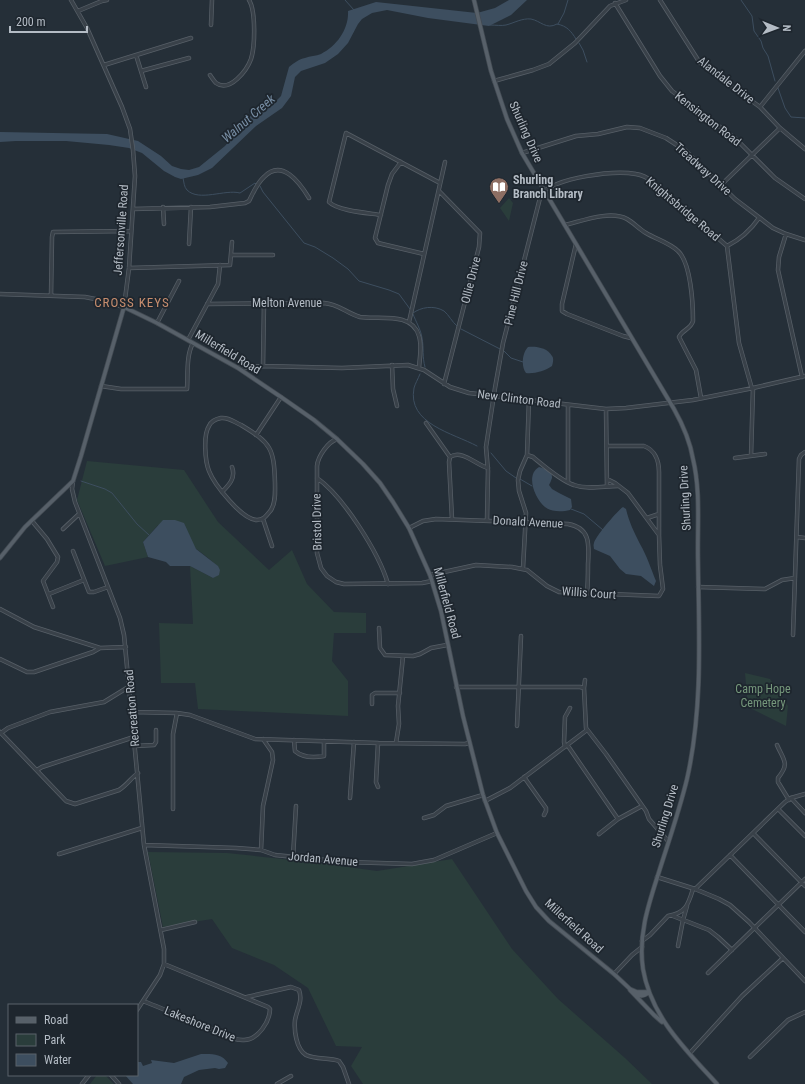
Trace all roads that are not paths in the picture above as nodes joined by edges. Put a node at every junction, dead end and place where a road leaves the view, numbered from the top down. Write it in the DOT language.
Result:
graph roads {
  1 [pos="70,0"];
  2 [pos="107,0"];
  3 [pos="212,0"];
  4 [pos="626,0"];
  5 [pos="660,0"];
  6 [pos="252,1"];
  7 [pos="474,1"];
  8 [pos="616,3"];
  9 [pos="78,11"];
  10 [pos="211,25"];
  11 [pos="191,38"];
  12 [pos="805,51"];
  13 [pos="136,55"];
  14 [pos="189,58"];
  15 [pos="104,65"];
  16 [pos="141,71"];
  17 [pos="210,75"];
  18 [pos="494,81"];
  19 [pos="146,87"];
  20 [pos="760,107"];
  21 [pos="780,128"];
  22 [pos="805,150"];
  23 [pos="522,153"];
  24 [pos="751,155"];
  25 [pos="401,162"];
  26 [pos="445,162"];
  27 [pos="440,183"];
  28 [pos="721,184"];
  29 [pos="439,191"];
  30 [pos="544,191"];
  31 [pos="309,198"];
  32 [pos="805,199"];
  33 [pos="191,207"];
  34 [pos="163,208"];
  35 [pos="133,209"];
  36 [pos="381,216"];
  37 [pos="759,218"];
  38 [pos="164,224"];
  39 [pos="564,225"];
  40 [pos="131,231"];
  41 [pos="786,234"];
  42 [pos="805,240"];
  43 [pos="232,242"];
  44 [pos="189,244"];
  45 [pos="576,244"];
  46 [pos="727,246"];
  47 [pos="424,254"];
  48 [pos="232,255"];
  49 [pos="273,255"];
  50 [pos="220,265"];
  51 [pos="129,268"];
  52 [pos="179,281"];
  53 [pos="0,294"];
  54 [pos="51,296"];
  55 [pos="264,303"];
  56 [pos="207,304"];
  57 [pos="124,307"];
  58 [pos="408,322"];
  59 [pos="157,323"];
  60 [pos="631,338"];
  61 [pos="188,340"];
  62 [pos="193,343"];
  63 [pos="392,365"];
  64 [pos="263,366"];
  65 [pos="419,367"];
  66 [pos="238,368"];
  67 [pos="804,376"];
  68 [pos="444,384"];
  69 [pos="102,386"];
  70 [pos="752,389"];
  71 [pos="494,396"];
  72 [pos="281,397"];
  73 [pos="701,398"];
  74 [pos="529,400"];
  75 [pos="670,402"];
  76 [pos="568,405"];
  77 [pos="397,406"];
  78 [pos="606,409"];
  79 [pos="426,423"];
  80 [pos="256,435"];
  81 [pos="337,439"];
  82 [pos="607,446"];
  83 [pos="805,452"];
  84 [pos="765,454"];
  85 [pos="527,455"];
  86 [pos="752,456"];
  87 [pos="450,457"];
  88 [pos="735,458"];
  89 [pos="232,467"];
  90 [pos="488,468"];
  91 [pos="317,478"];
  92 [pos="607,480"];
  93 [pos="72,481"];
  94 [pos="568,482"];
  95 [pos="607,486"];
  96 [pos="618,486"];
  97 [pos="222,492"];
  98 [pos="79,514"];
  99 [pos="659,514"];
  100 [pos="647,518"];
  101 [pos="263,519"];
  102 [pos="452,519"];
  103 [pos="486,520"];
  104 [pos="32,521"];
  105 [pos="526,522"];
  106 [pos="409,528"];
  107 [pos="63,529"];
  108 [pos="659,535"];
  109 [pos="797,537"];
  110 [pos="805,538"];
  111 [pos="272,546"];
  112 [pos="72,550"];
  113 [pos="0,558"];
  114 [pos="523,568"];
  115 [pos="430,575"];
  116 [pos="795,578"];
  117 [pos="84,580"];
  118 [pos="432,581"];
  119 [pos="388,584"];
  120 [pos="108,587"];
  121 [pos="698,587"];
  122 [pos="587,593"];
  123 [pos="49,594"];
  124 [pos="53,607"];
  125 [pos="0,609"];
  126 [pos="379,628"];
  127 [pos="793,635"];
  128 [pos="521,636"];
  129 [pos="448,645"];
  130 [pos="126,647"];
  131 [pos="100,648"];
  132 [pos="403,656"];
  133 [pos="0,659"];
  134 [pos="585,680"];
  135 [pos="130,686"];
  136 [pos="456,687"];
  137 [pos="518,687"];
  138 [pos="584,688"];
  139 [pos="400,693"];
  140 [pos="372,704"];
  141 [pos="570,708"];
  142 [pos="132,712"];
  143 [pos="177,713"];
  144 [pos="517,726"];
  145 [pos="156,730"];
  146 [pos="587,730"];
  147 [pos="0,732"];
  148 [pos="134,737"];
  149 [pos="263,739"];
  150 [pos="294,740"];
  151 [pos="324,741"];
  152 [pos="354,742"];
  153 [pos="378,743"];
  154 [pos="469,743"];
  155 [pos="396,744"];
  156 [pos="777,745"];
  157 [pos="135,746"];
  158 [pos="566,746"];
  159 [pos="37,770"];
  160 [pos="138,773"];
  161 [pos="524,778"];
  162 [pos="378,787"];
  163 [pos="805,794"];
  164 [pos="483,795"];
  165 [pos="350,798"];
  166 [pos="790,799"];
  167 [pos="485,801"];
  168 [pos="296,806"];
  169 [pos="642,806"];
  170 [pos="778,809"];
  171 [pos="173,810"];
  172 [pos="805,813"];
  173 [pos="544,815"];
  174 [pos="424,818"];
  175 [pos="618,819"];
  176 [pos="142,828"];
  177 [pos="497,833"];
  178 [pos="753,833"];
  179 [pos="599,834"];
  180 [pos="805,836"];
  181 [pos="668,841"];
  182 [pos="144,845"];
  183 [pos="261,850"];
  184 [pos="59,854"];
  185 [pos="730,855"];
  186 [pos="293,857"];
  187 [pos="657,877"];
  188 [pos="805,879"];
  189 [pos="801,882"];
  190 [pos="805,886"];
  191 [pos="694,889"];
  192 [pos="778,905"];
  193 [pos="687,906"];
  194 [pos="673,916"];
  195 [pos="683,920"];
  196 [pos="195,922"];
  197 [pos="755,928"];
  198 [pos="161,930"];
  199 [pos="805,932"];
  200 [pos="642,941"];
  201 [pos="678,946"];
  202 [pos="642,947"];
  203 [pos="732,950"];
  204 [pos="783,958"];
  205 [pos="164,964"];
  206 [pos="614,974"];
  207 [pos="708,974"];
  208 [pos="805,981"];
  209 [pos="630,989"];
  210 [pos="649,992"];
  211 [pos="247,997"];
  212 [pos="143,1001"];
  213 [pos="138,1008"];
  214 [pos="805,1012"];
  215 [pos="665,1024"];
  216 [pos="690,1053"];
  217 [pos="750,1057"];
  218 [pos="88,1076"];
  219 [pos="112,1076"];
  220 [pos="291,1076"];
  221 [pos="82,1084"];
  222 [pos="119,1084"];
  223 [pos="277,1084"];
  224 [pos="349,1084"];
  225 [pos="717,1084"];
  1 -- 9 [label="street, Jeffersonville Road"];
  2 -- 9 [label="street"];
  3 -- 10 [label="street"];
  4 -- 8 [label="street"];
  5 -- 20 [label="street, Alandale Drive"];
  6 -- 17 [label="street"];
  7 -- 18 [label="main road, Shurling Drive"];
  8 -- 18 [label="street"];
  8 -- 24 [label="street, Kensington Road"];
  9 -- 15 [label="street, Jeffersonville Road"];
  11 -- 13 [label="street"];
  12 -- 20 [label="street"];
  13 -- 15 [label="street"];
  13 -- 16 [label="street"];
  14 -- 16 [label="street"];
  15 -- 35 [label="street, Jeffersonville Road"];
  16 -- 19 [label="street"];
  18 -- 23 [label="main road, Shurling Drive"];
  20 -- 21 [label="street, Alandale Drive"];
  21 -- 22 [label="street, Alandale Drive"];
  21 -- 24 [label="street"];
  23 -- 28 [label="street, Treadway Drive"];
  23 -- 30 [label="main road, Shurling Drive"];
  24 -- 28 [label="street"];
  24 -- 32 [label="street, Kensington Road"];
  25 -- 27 [label="street"];
  25 -- 36 [label="street"];
  25 -- 36 [label="street"];
  26 -- 27 [label="street"];
  27 -- 29 [label="street"];
  28 -- 37 [label="street, Treadway Drive"];
  29 -- 47 [label="street"];
  29 -- 68 [label="street, Ollie Drive"];
  30 -- 39 [label="main road, Shurling Drive"];
  30 -- 46 [label="street, Knightsbridge Road"];
  30 -- 71 [label="street, Pine Hill Drive"];
  31 -- 33 [label="street"];
  33 -- 34 [label="street"];
  33 -- 44 [label="street"];
  34 -- 35 [label="street"];
  34 -- 38 [label="street"];
  35 -- 40 [label="street, Jeffersonville Road"];
  36 -- 47 [label="street"];
  37 -- 41 [label="street, Treadway Drive"];
  37 -- 46 [label="street"];
  39 -- 45 [label="main road, Shurling Drive"];
  39 -- 73 [label="street"];
  40 -- 51 [label="street, Jeffersonville Road"];
  40 -- 54 [label="street"];
  41 -- 42 [label="street, Treadway Drive"];
  41 -- 67 [label="street"];
  43 -- 48 [label="street"];
  45 -- 60 [label="main road, Shurling Drive"];
  45 -- 60 [label="street"];
  46 -- 70 [label="street, Knightsbridge Road"];
  47 -- 58 [label="street"];
  48 -- 49 [label="street"];
  48 -- 50 [label="street"];
  50 -- 51 [label="street"];
  50 -- 56 [label="street"];
  51 -- 57 [label="street, Jeffersonville Road"];
  52 -- 59 [label="street"];
  53 -- 54 [label="street"];
  54 -- 57 [label="street"];
  55 -- 56 [label="street, Melton Avenue"];
  55 -- 58 [label="street, Melton Avenue"];
  55 -- 64 [label="street"];
  56 -- 61 [label="street"];
  57 -- 59 [label="main road, Millerfield Road"];
  57 -- 69 [label="main road, Jeffersonville Road"];
  58 -- 65 [label="street"];
  59 -- 61 [label="main road, Millerfield Road"];
  60 -- 75 [label="main road, Shurling Drive"];
  61 -- 62 [label="main road, Millerfield Road"];
  62 -- 66 [label="main road, Millerfield Road"];
  62 -- 69 [label="street"];
  63 -- 64 [label="street, New Clinton Road"];
  63 -- 65 [label="street, New Clinton Road"];
  63 -- 77 [label="street"];
  64 -- 66 [label="street, New Clinton Road"];
  65 -- 68 [label="street, New Clinton Road"];
  66 -- 72 [label="main road, Millerfield Road"];
  67 -- 70 [label="street, New Clinton Road"];
  68 -- 71 [label="street, New Clinton Road"];
  69 -- 93 [label="main road, Jeffersonville Road"];
  70 -- 73 [label="street, New Clinton Road"];
  70 -- 86 [label="street, Knightsbridge Road"];
  71 -- 74 [label="street, New Clinton Road"];
  71 -- 90 [label="street, Pine Hill Drive"];
  72 -- 80 [label="street"];
  72 -- 81 [label="main road, Millerfield Road"];
  73 -- 75 [label="street, New Clinton Road"];
  74 -- 76 [label="street, New Clinton Road"];
  74 -- 85 [label="street"];
  75 -- 78 [label="street, New Clinton Road"];
  75 -- 121 [label="main road, Shurling Drive"];
  76 -- 78 [label="street, New Clinton Road"];
  76 -- 94 [label="street"];
  78 -- 82 [label="street"];
  79 -- 87 [label="street"];
  80 -- 97 [label="street"];
  80 -- 101 [label="street"];
  81 -- 91 [label="street, Bristol Drive"];
  81 -- 106 [label="main road, Millerfield Road"];
  82 -- 92 [label="street"];
  82 -- 99 [label="street"];
  83 -- 109 [label="street"];
  84 -- 86 [label="street"];
  85 -- 94 [label="street"];
  85 -- 105 [label="street"];
  86 -- 88 [label="street"];
  87 -- 90 [label="street"];
  87 -- 102 [label="street"];
  89 -- 97 [label="street"];
  90 -- 103 [label="street, Pine Hill Drive"];
  91 -- 119 [label="street"];
  91 -- 119 [label="street, Bristol Drive"];
  92 -- 95 [label="street"];
  92 -- 96 [label="street"];
  93 -- 98 [label="street, Recreation Road"];
  93 -- 104 [label="main road, Jeffersonville Road"];
  94 -- 95 [label="street"];
  95 -- 96 [label="street"];
  96 -- 100 [label="street"];
  97 -- 101 [label="street"];
  98 -- 107 [label="street"];
  98 -- 120 [label="street, Recreation Road"];
  99 -- 100 [label="street"];
  99 -- 108 [label="street"];
  100 -- 108 [label="street"];
  101 -- 111 [label="street"];
  102 -- 103 [label="street, Donald Avenue"];
  102 -- 106 [label="street, Donald Avenue"];
  103 -- 105 [label="street, Donald Avenue"];
  104 -- 113 [label="main road, Jeffersonville Road"];
  104 -- 123 [label="street"];
  105 -- 114 [label="street"];
  105 -- 122 [label="street, Donald Avenue"];
  106 -- 115 [label="main road, Millerfield Road"];
  108 -- 122 [label="street, Willis Court"];
  109 -- 110 [label="street"];
  109 -- 116 [label="street"];
  112 -- 117 [label="street"];
  114 -- 115 [label="street"];
  114 -- 122 [label="street, Willis Court"];
  115 -- 118 [label="main road, Millerfield Road"];
  116 -- 121 [label="street"];
  116 -- 127 [label="street"];
  117 -- 120 [label="street"];
  117 -- 123 [label="street"];
  118 -- 119 [label="street, Bristol Drive"];
  118 -- 129 [label="main road, Millerfield Road"];
  120 -- 130 [label="street, Recreation Road"];
  121 -- 181 [label="main road, Shurling Drive"];
  123 -- 124 [label="street"];
  125 -- 131 [label="street"];
  126 -- 132 [label="street"];
  128 -- 137 [label="street"];
  129 -- 132 [label="street"];
  129 -- 136 [label="main road, Millerfield Road"];
  130 -- 131 [label="street"];
  130 -- 135 [label="street, Recreation Road"];
  131 -- 133 [label="street"];
  132 -- 139 [label="street"];
  134 -- 138 [label="street"];
  135 -- 142 [label="street, Recreation Road"];
  135 -- 147 [label="street"];
  136 -- 137 [label="street"];
  136 -- 154 [label="main road, Millerfield Road"];
  137 -- 138 [label="street"];
  137 -- 144 [label="street"];
  138 -- 146 [label="street"];
  139 -- 140 [label="street"];
  139 -- 155 [label="street"];
  141 -- 158 [label="street"];
  142 -- 143 [label="street"];
  142 -- 148 [label="street, Recreation Road"];
  143 -- 149 [label="street"];
  143 -- 171 [label="street"];
  145 -- 157 [label="street"];
  146 -- 158 [label="street"];
  146 -- 169 [label="street"];
  147 -- 159 [label="street"];
  148 -- 157 [label="street, Recreation Road"];
  148 -- 159 [label="street"];
  149 -- 150 [label="street"];
  149 -- 183 [label="street"];
  150 -- 151 [label="street"];
  150 -- 151 [label="street"];
  151 -- 152 [label="street"];
  152 -- 153 [label="street"];
  152 -- 165 [label="street"];
  153 -- 155 [label="street"];
  153 -- 162 [label="street"];
  154 -- 155 [label="street"];
  154 -- 164 [label="main road, Millerfield Road"];
  156 -- 166 [label="street"];
  157 -- 160 [label="street, Recreation Road"];
  158 -- 161 [label="street"];
  158 -- 175 [label="street"];
  159 -- 160 [label="street"];
  160 -- 176 [label="street, Recreation Road"];
  161 -- 167 [label="street"];
  161 -- 173 [label="street"];
  163 -- 166 [label="street"];
  164 -- 167 [label="main road, Millerfield Road"];
  164 -- 174 [label="street"];
  166 -- 170 [label="street"];
  166 -- 172 [label="street"];
  167 -- 177 [label="main road, Millerfield Road"];
  168 -- 186 [label="street"];
  169 -- 175 [label="street"];
  169 -- 181 [label="street"];
  170 -- 178 [label="street"];
  170 -- 180 [label="street"];
  175 -- 179 [label="street"];
  176 -- 182 [label="street, Recreation Road"];
  176 -- 184 [label="street"];
  177 -- 186 [label="street, Jordan Avenue"];
  177 -- 206 [label="main road, Millerfield Road"];
  178 -- 185 [label="street"];
  178 -- 189 [label="street"];
  181 -- 187 [label="main road, Shurling Drive"];
  182 -- 183 [label="street, Jordan Avenue"];
  182 -- 198 [label="street, Recreation Road"];
  183 -- 186 [label="street, Jordan Avenue"];
  185 -- 191 [label="street"];
  185 -- 192 [label="street"];
  187 -- 191 [label="street"];
  187 -- 200 [label="main road, Shurling Drive"];
  188 -- 189 [label="street"];
  189 -- 190 [label="street"];
  189 -- 192 [label="street"];
  191 -- 193 [label="street"];
  191 -- 197 [label="street"];
  192 -- 197 [label="street"];
  192 -- 199 [label="street"];
  193 -- 194 [label="street"];
  193 -- 195 [label="street"];
  194 -- 195 [label="street"];
  194 -- 200 [label="street"];
  195 -- 201 [label="street"];
  195 -- 203 [label="street"];
  196 -- 198 [label="street"];
  197 -- 203 [label="street"];
  197 -- 204 [label="street"];
  198 -- 205 [label="street, Recreation Road"];
  200 -- 202 [label="main road, Shurling Drive"];
  202 -- 206 [label="street"];
  202 -- 210 [label="main road, Shurling Drive"];
  203 -- 207 [label="street"];
  204 -- 208 [label="street"];
  204 -- 216 [label="street"];
  205 -- 211 [label="street"];
  205 -- 212 [label="street"];
  206 -- 209 [label="main road, Millerfield Road"];
  209 -- 210 [label="main road, Millerfield Road"];
  209 -- 215 [label="main road"];
  210 -- 215 [label="main road"];
  211 -- 212 [label="street, Lakeshore Drive"];
  211 -- 224 [label="street"];
  212 -- 213 [label="street"];
  214 -- 217 [label="street"];
  215 -- 216 [label="main road"];
  216 -- 225 [label="main road"];
  218 -- 221 [label="street"];
  219 -- 222 [label="street"];
  220 -- 223 [label="street"];
}
